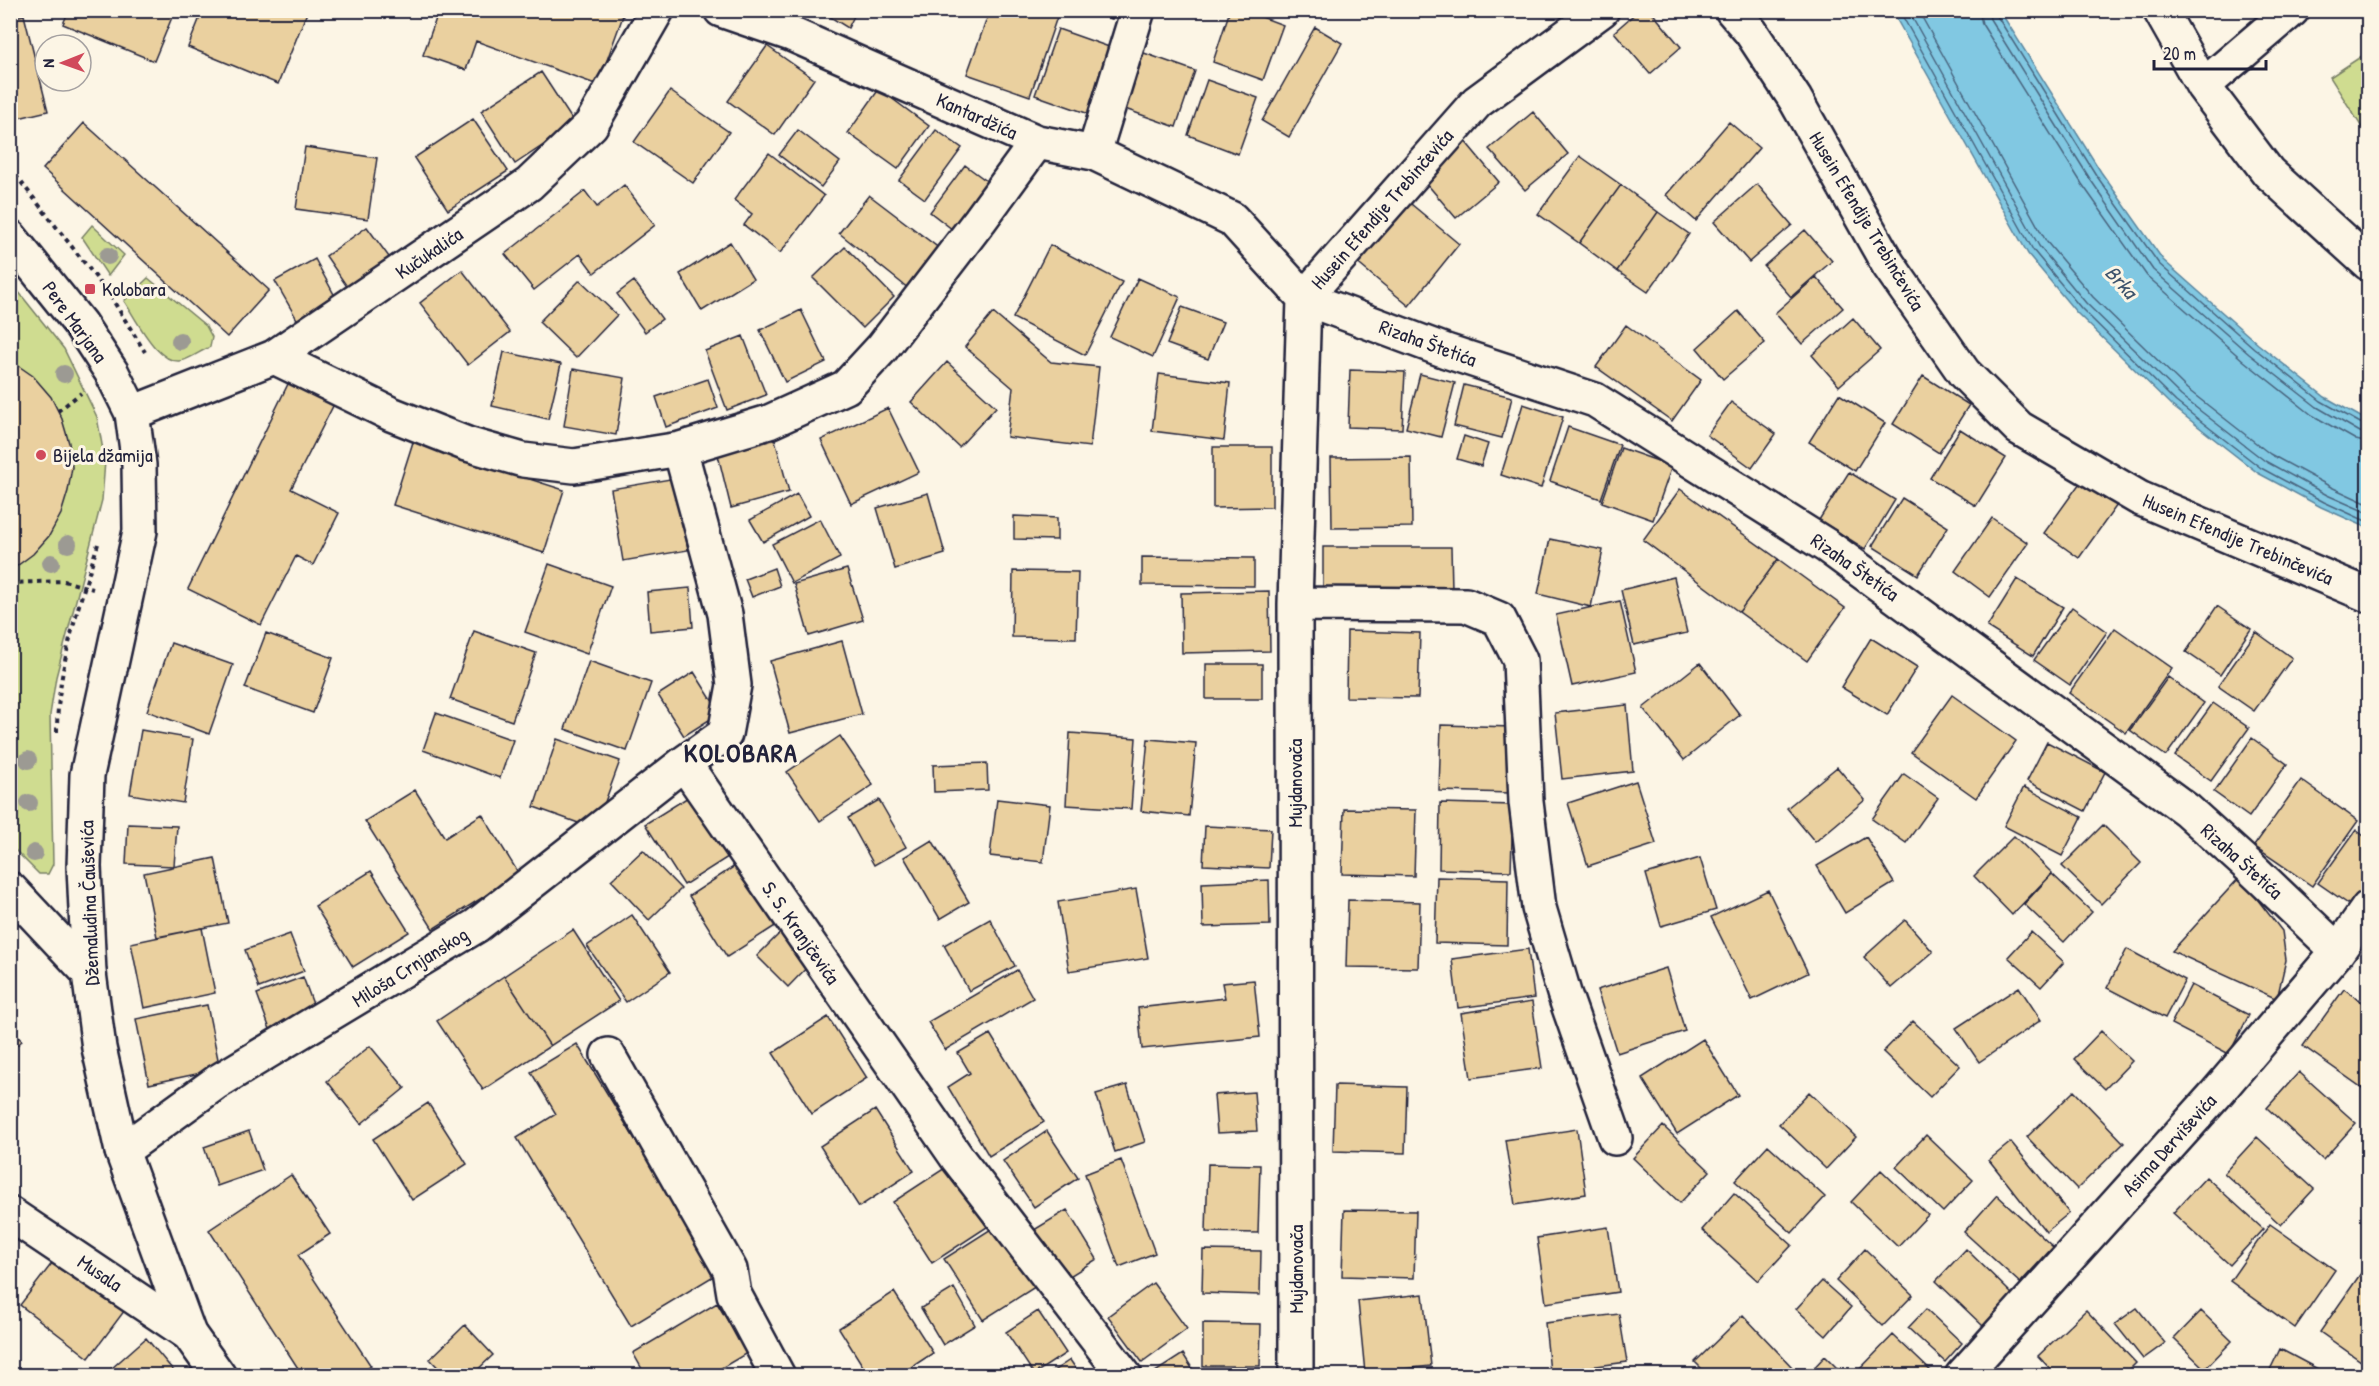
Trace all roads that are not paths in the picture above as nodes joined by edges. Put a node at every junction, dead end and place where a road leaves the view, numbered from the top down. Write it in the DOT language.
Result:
graph roads {
  1 [pos="657,10"];
  2 [pos="721,10"];
  3 [pos="1138,10"];
  4 [pos="1602,10"];
  5 [pos="1732,10"];
  6 [pos="2160,10"];
  7 [pos="2292,10"];
  8 [pos="2204,86"];
  9 [pos="1036,142"];
  10 [pos="1094,153"];
  11 [pos="10,237"];
  12 [pos="2368,263"];
  13 [pos="1304,298"];
  14 [pos="274,357"];
  15 [pos="132,413"];
  16 [pos="680,448"];
  17 [pos="2368,595"];
  18 [pos="1295,604"];
  19 [pos="684,763"];
  20 [pos="14,893"];
  21 [pos="2368,908"];
  22 [pos="2338,951"];
  23 [pos="89,973"];
  24 [pos="608,1055"];
  25 [pos="1615,1138"];
  26 [pos="122,1150"];
  27 [pos="10,1214"];
  28 [pos="189,1334"];
  29 [pos="219,1376"];
  30 [pos="778,1376"];
  31 [pos="1125,1376"];
  32 [pos="1296,1376"];
  33 [pos="1962,1376"];
  1 -- 14 [label="street, Kučukalića"];
  2 -- 9 [label="street, Kantardžića"];
  3 -- 10 [label="street"];
  4 -- 13 [label="street, Husein Efendije Trebinčevića"];
  5 -- 17 [label="street, Husein Efendije Trebinčevića"];
  6 -- 8 [label="street"];
  7 -- 8 [label="street"];
  8 -- 12 [label="street"];
  9 -- 10 [label="street, Kantardžića"];
  9 -- 16 [label="street"];
  10 -- 13 [label="street, Kantardžića"];
  11 -- 15 [label="street, Pere Marjana"];
  13 -- 18 [label="street, Mujdanovača"];
  13 -- 22 [label="street, Rizaha Štetića"];
  14 -- 15 [label="street, Kučukalića"];
  14 -- 16 [label="street"];
  15 -- 23 [label="street, Džemaludina Čauševića"];
  16 -- 19 [label="street"];
  18 -- 25 [label="street"];
  18 -- 32 [label="street, Mujdanovača"];
  19 -- 26 [label="street, Miloša Crnjanskog"];
  19 -- 31 [label="street, S. S. Kranjčevića"];
  20 -- 23 [label="street"];
  21 -- 22 [label="street, Asima Derviševića"];
  22 -- 33 [label="street, Asima Derviševića"];
  23 -- 26 [label="street, Džemaludina Čauševića"];
  24 -- 30 [label="street"];
  26 -- 28 [label="street, Džemaludina Čauševića"];
  27 -- 28 [label="street, Musala"];
  28 -- 29 [label="street, Džemaludina Čauševića"];
}
